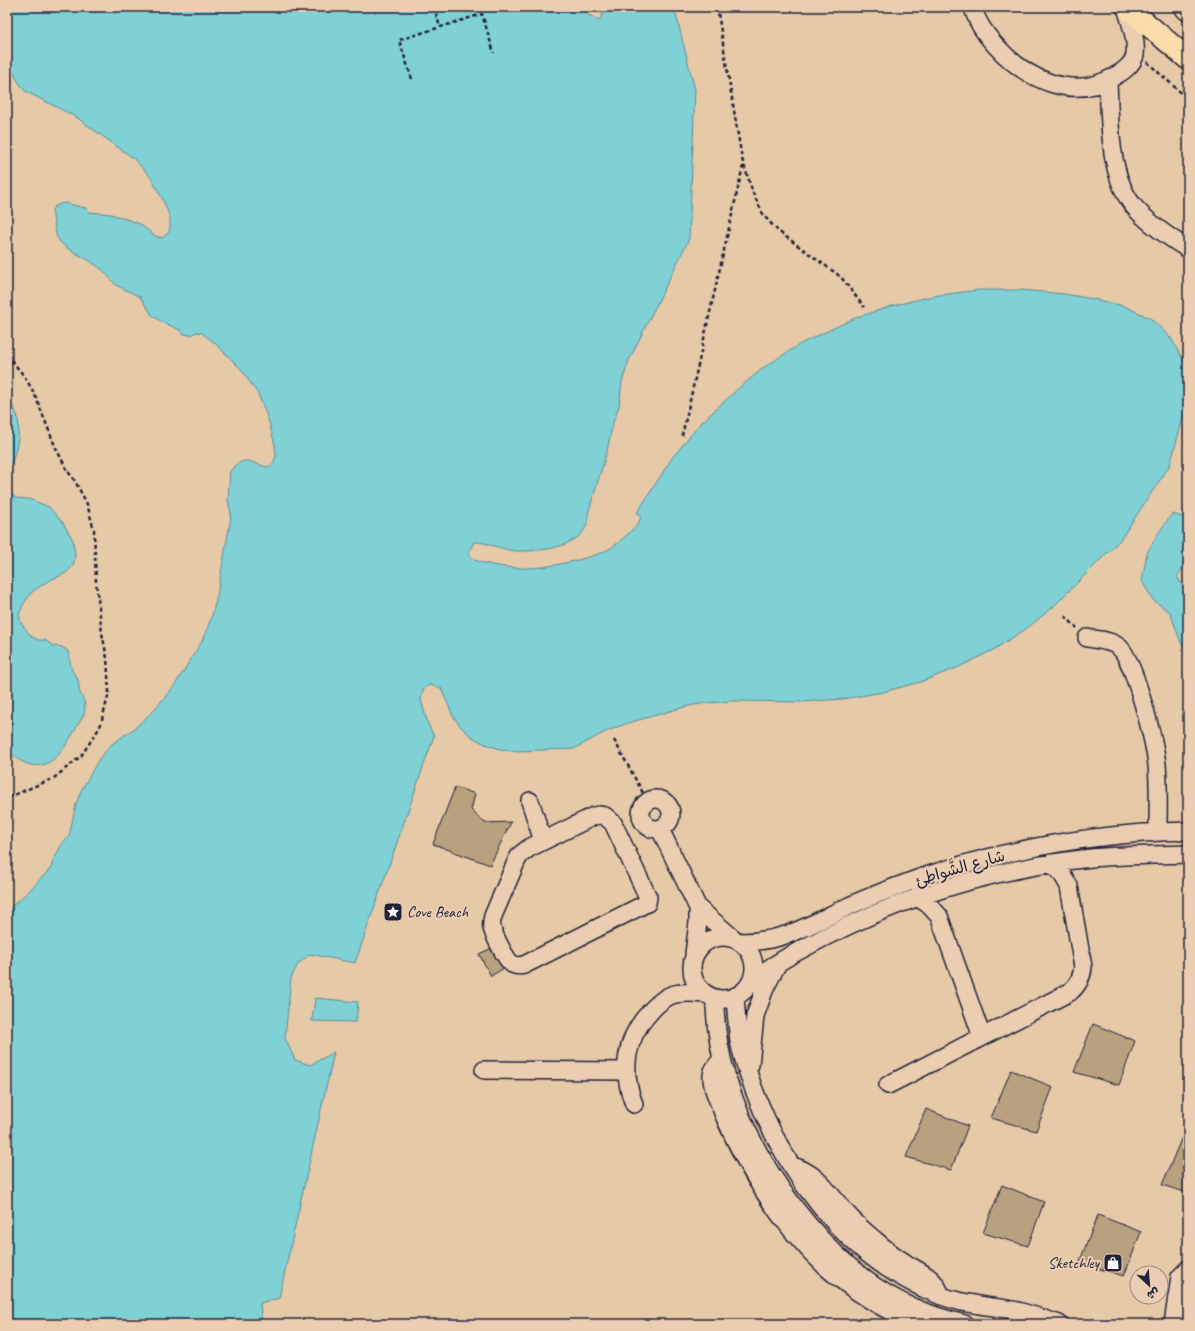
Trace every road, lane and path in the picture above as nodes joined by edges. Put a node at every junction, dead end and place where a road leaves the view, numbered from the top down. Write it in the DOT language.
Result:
graph roads {
  1 [pos="434,7"];
  2 [pos="717,7"];
  3 [pos="973,7"];
  4 [pos="1127,7"];
  5 [pos="1185,7"];
  6 [pos="1188,10"];
  7 [pos="440,27"];
  8 [pos="494,53"];
  9 [pos="1188,59"];
  10 [pos="1145,61"];
  11 [pos="412,79"];
  12 [pos="1108,81"];
  13 [pos="1188,99"];
  14 [pos="743,164"];
  15 [pos="1188,249"];
  16 [pos="864,307"];
  17 [pos="7,355"];
  18 [pos="682,436"];
  19 [pos="1087,638"];
  20 [pos="614,740"];
  21 [pos="7,798"];
  22 [pos="530,801"];
  23 [pos="648,802"];
  24 [pos="642,820"];
  25 [pos="660,829"];
  26 [pos="617,831"];
  27 [pos="1188,831"];
  28 [pos="1158,832"];
  29 [pos="543,841"];
  30 [pos="1188,854"];
  31 [pos="1092,858"];
  32 [pos="1051,864"];
  33 [pos="1069,886"];
  34 [pos="950,887"];
  35 [pos="917,897"];
  36 [pos="698,908"];
  37 [pos="939,916"];
  38 [pos="737,940"];
  39 [pos="693,961"];
  40 [pos="778,962"];
  41 [pos="752,980"];
  42 [pos="670,996"];
  43 [pos="711,996"];
  44 [pos="735,996"];
  45 [pos="982,1037"];
  46 [pos="722,1060"];
  47 [pos="484,1070"];
  48 [pos="626,1071"];
  49 [pos="749,1076"];
  50 [pos="888,1085"];
  51 [pos="634,1104"];
  52 [pos="1188,1269"];
  53 [pos="916,1324"];
  54 [pos="965,1324"];
  55 [pos="1059,1324"];
  56 [pos="1173,1324"];
  1 -- 7 [label="path"];
  2 -- 14 [label="path"];
  3 -- 12 [label="street"];
  4 -- 9 [label="main road"];
  4 -- 12 [label="street"];
  5 -- 6 [label="main road"];
  7 -- 8 [label="path"];
  7 -- 11 [label="path"];
  10 -- 13 [label="path"];
  12 -- 15 [label="street"];
  14 -- 16 [label="path"];
  14 -- 18 [label="path"];
  17 -- 21 [label="path"];
  19 -- 28 [label="street"];
  20 -- 23 [label="path"];
  22 -- 29 [label="street"];
  23 -- 24 [label="street"];
  23 -- 25 [label="street"];
  24 -- 25 [label="street"];
  24 -- 26 [label="street"];
  25 -- 36 [label="street"];
  26 -- 29 [label="street"];
  26 -- 29 [label="street"];
  27 -- 28 [label="street, شارع الشَّواطِئ"];
  28 -- 38 [label="street, شارع الشَّواطِئ"];
  30 -- 31 [label="street, شارع الشَّواطِئ"];
  31 -- 32 [label="street, شارع الشَّواطِئ"];
  31 -- 33 [label="street"];
  32 -- 33 [label="street"];
  32 -- 34 [label="street, شارع الشَّواطِئ"];
  33 -- 45 [label="street"];
  34 -- 35 [label="street, شارع الشَّواطِئ"];
  34 -- 37 [label="street, شارع الشَّواطِئ"];
  35 -- 37 [label="street, شارع الشَّواطِئ"];
  35 -- 40 [label="street, شارع الشَّواطِئ"];
  36 -- 38 [label="street"];
  36 -- 39 [label="street"];
  37 -- 45 [label="street"];
  38 -- 39 [label="street"];
  38 -- 41 [label="street"];
  39 -- 42 [label="street"];
  39 -- 43 [label="street"];
  40 -- 41 [label="street, شارع الشَّواطِئ"];
  40 -- 49 [label="street"];
  41 -- 44 [label="street"];
  42 -- 43 [label="street"];
  42 -- 48 [label="street"];
  43 -- 44 [label="street"];
  43 -- 46 [label="street"];
  44 -- 49 [label="street"];
  45 -- 50 [label="street"];
  46 -- 53 [label="street"];
  46 -- 54 [label="street"];
  47 -- 48 [label="street"];
  48 -- 51 [label="street"];
  49 -- 55 [label="street"];
  52 -- 56 [label="street"];
}
